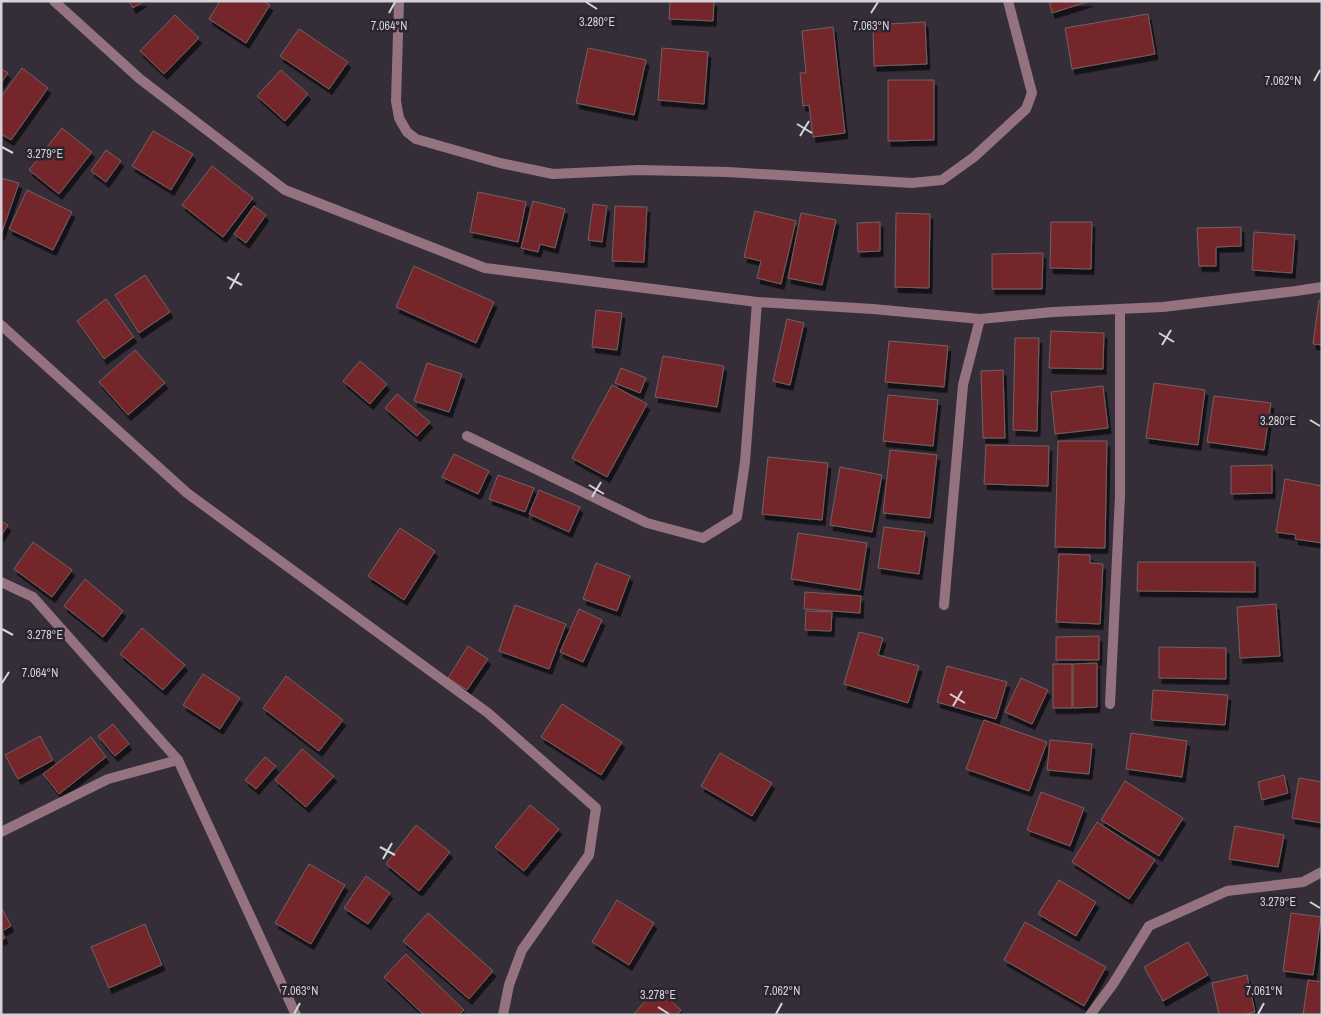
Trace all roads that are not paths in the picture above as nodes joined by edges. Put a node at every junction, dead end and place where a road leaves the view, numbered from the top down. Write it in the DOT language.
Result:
graph roads {
  1 [pos="54,1"];
  2 [pos="399,1"];
  3 [pos="1008,1"];
  4 [pos="1322,286"];
  5 [pos="757,302"];
  6 [pos="1120,309"];
  7 [pos="980,319"];
  8 [pos="1,325"];
  9 [pos="467,436"];
  10 [pos="1,582"];
  11 [pos="944,605"];
  12 [pos="1110,704"];
  13 [pos="178,760"];
  14 [pos="1,832"];
  15 [pos="1322,872"];
  16 [pos="296,1015"];
  17 [pos="503,1015"];
  18 [pos="1090,1015"];
  1 -- 5 [label="street"];
  2 -- 3 [label="street"];
  4 -- 6 [label="street"];
  5 -- 7 [label="street"];
  5 -- 9 [label="street"];
  6 -- 7 [label="street"];
  6 -- 12 [label="street"];
  7 -- 11 [label="street"];
  8 -- 17 [label="street"];
  10 -- 13 [label="street"];
  13 -- 14 [label="street"];
  13 -- 16 [label="street"];
  15 -- 18 [label="street"];
}
